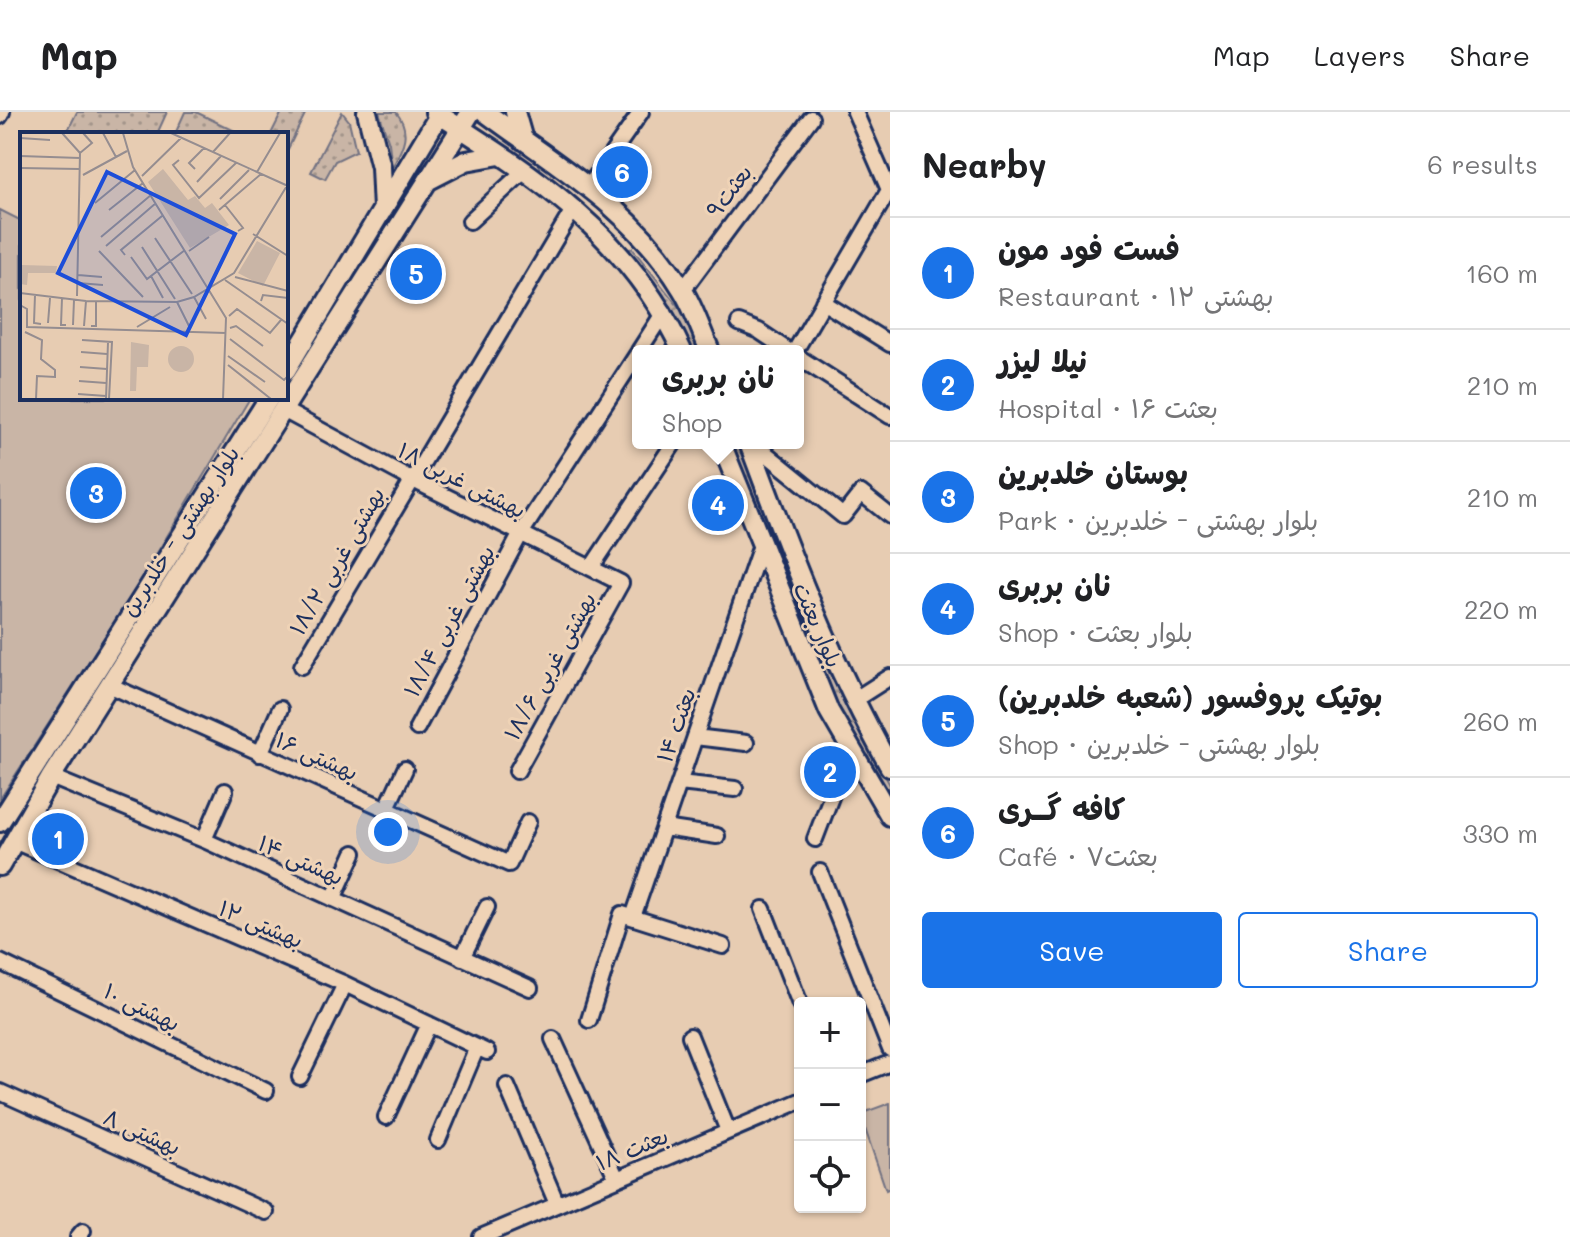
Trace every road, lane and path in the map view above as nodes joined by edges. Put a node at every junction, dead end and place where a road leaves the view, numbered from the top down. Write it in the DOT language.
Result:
graph roads {
  1 [pos="367,112"];
  2 [pos="471,112"];
  3 [pos="485,112"];
  4 [pos="515,112"];
  5 [pos="641,112"];
  6 [pos="855,112"];
  7 [pos="439,113"];
  8 [pos="811,118"];
  9 [pos="461,130"];
  10 [pos="523,140"];
  11 [pos="500,155"];
  12 [pos="523,172"];
  13 [pos="427,182"];
  14 [pos="590,185"];
  15 [pos="890,191"];
  16 [pos="574,208"];
  17 [pos="383,210"];
  18 [pos="470,221"];
  19 [pos="639,232"];
  20 [pos="619,250"];
  21 [pos="359,251"];
  22 [pos="377,262"];
  23 [pos="683,290"];
  24 [pos="823,302"];
  25 [pos="664,312"];
  26 [pos="739,323"];
  27 [pos="890,344"];
  28 [pos="643,345"];
  29 [pos="679,345"];
  30 [pos="707,345"];
  31 [pos="782,345"];
  32 [pos="796,345"];
  33 [pos="804,361"];
  34 [pos="632,363"];
  35 [pos="288,367"];
  36 [pos="268,400"];
  37 [pos="285,411"];
  38 [pos="890,416"];
  39 [pos="670,449"];
  40 [pos="723,449"];
  41 [pos="753,449"];
  42 [pos="759,449"];
  43 [pos="411,479"];
  44 [pos="890,516"];
  45 [pos="520,535"];
  46 [pos="760,548"];
  47 [pos="591,568"];
  48 [pos="621,583"];
  49 [pos="302,666"];
  50 [pos="890,677"];
  51 [pos="109,685"];
  52 [pos="854,700"];
  53 [pos="280,709"];
  54 [pos="829,711"];
  55 [pos="417,728"];
  56 [pos="695,737"];
  57 [pos="746,743"];
  58 [pos="849,750"];
  59 [pos="260,754"];
  60 [pos="890,767"];
  61 [pos="405,769"];
  62 [pos="517,771"];
  63 [pos="51,777"];
  64 [pos="679,783"];
  65 [pos="735,789"];
  66 [pos="225,791"];
  67 [pos="386,810"];
  68 [pos="890,816"];
  69 [pos="0,822"];
  70 [pos="528,822"];
  71 [pos="664,828"];
  72 [pos="717,836"];
  73 [pos="815,839"];
  74 [pos="204,840"];
  75 [pos="14,841"];
  76 [pos="354,853"];
  77 [pos="0,866"];
  78 [pos="820,872"];
  79 [pos="333,899"];
  80 [pos="487,907"];
  81 [pos="763,909"];
  82 [pos="633,917"];
  83 [pos="723,946"];
  84 [pos="462,958"];
  85 [pos="0,962"];
  86 [pos="345,984"];
  87 [pos="530,988"];
  88 [pos="797,997"];
  89 [pos="589,1020"];
  90 [pos="429,1024"];
  91 [pos="690,1036"];
  92 [pos="553,1039"];
  93 [pos="890,1049"];
  94 [pos="890,1063"];
  95 [pos="866,1073"];
  96 [pos="300,1077"];
  97 [pos="507,1086"];
  98 [pos="266,1091"];
  99 [pos="0,1092"];
  100 [pos="794,1104"];
  101 [pos="386,1117"];
  102 [pos="728,1131"];
  103 [pos="438,1140"];
  104 [pos="617,1179"];
  105 [pos="557,1204"];
  106 [pos="266,1212"];
  107 [pos="481,1237"];
  1 -- 17 [label="main road"];
  2 -- 9 [label="main road, بلوار بهشتی - خلدبرین"];
  3 -- 10 [label="main road"];
  4 -- 10 [label="main road"];
  5 -- 14 [label="street"];
  6 -- 15 [label="street"];
  7 -- 9 [label="main road"];
  7 -- 17 [label="main road"];
  8 -- 23 [label="street, بعثت۹"];
  9 -- 11 [label="main road"];
  9 -- 13 [label="main road, بلوار بهشتی - خلدبرین"];
  10 -- 14 [label="main road"];
  11 -- 12 [label="main road"];
  11 -- 13 [label="main road"];
  12 -- 16 [label="main road"];
  12 -- 18 [label="street"];
  13 -- 22 [label="main road, بلوار بهشتی - خلدبرین"];
  14 -- 19 [label="main road"];
  15 -- 24 [label="street"];
  16 -- 20 [label="main road"];
  16 -- 43 [label="street, بهشتی غربی ۱۸/۲"];
  17 -- 21 [label="main road"];
  19 -- 20 [label="main road"];
  19 -- 23 [label="main road"];
  20 -- 25 [label="main road"];
  21 -- 22 [label="main road"];
  21 -- 35 [label="main road"];
  22 -- 37 [label="main road, بلوار بهشتی - خلدبرین"];
  23 -- 30 [label="main road"];
  24 -- 27 [label="street"];
  24 -- 32 [label="street"];
  25 -- 28 [label="street, بهشتی غربی ۱۸/۴"];
  25 -- 29 [label="main road"];
  26 -- 31 [label="street"];
  33 -- 38 [label="street"];
  34 -- 45 [label="street, بهشتی غربی ۱۸/۴"];
  36 -- 69 [label="main road, بلوار بهشتی - خلدبرین"];
  37 -- 43 [label="street, بهشتی غربی ۱۸"];
  37 -- 51 [label="main road, بلوار بهشتی - خلدبرین"];
  39 -- 47 [label="street"];
  40 -- 46 [label="main road, بلوار بعثت"];
  41 -- 52 [label="main road, بلوار بعثت"];
  42 -- 44 [label="street"];
  43 -- 45 [label="street, بهشتی غربی ۱۸"];
  43 -- 49 [label="street, بهشتی غربی ۱۸/۲"];
  45 -- 47 [label="street, بهشتی غربی ۱۸"];
  45 -- 55 [label="street, بهشتی غربی ۱۸/۴"];
  46 -- 54 [label="main road, بلوار بعثت"];
  46 -- 56 [label="street, بعثت ۱۴"];
  47 -- 48 [label="street, بهشتی غربی ۱۸"];
  48 -- 62 [label="street, بهشتی غربی ۱۸/۶"];
  50 -- 52 [label="street"];
  51 -- 59 [label="street, ۱۶ بهشتی"];
  51 -- 63 [label="main road, بلوار بهشتی - خلدبرین"];
  52 -- 54 [label="main road"];
  52 -- 60 [label="main road, بلوار بعثت"];
  53 -- 59 [label="street"];
  54 -- 58 [label="main road, بلوار بعثت"];
  56 -- 57 [label="street"];
  56 -- 64 [label="street, بعثت ۱۴"];
  58 -- 68 [label="main road, بلوار بعثت"];
  58 -- 73 [label="street"];
  59 -- 67 [label="street, ۱۶ بهشتی"];
  61 -- 67 [label="street"];
  63 -- 74 [label="street, ۱۴ بهشتی"];
  63 -- 75 [label="main road, بلوار بهشتی - خلدبرین"];
  64 -- 65 [label="street"];
  64 -- 71 [label="street, بعثت ۱۴"];
  66 -- 74 [label="street"];
  67 -- 70 [label="street, ۱۶ بهشتی"];
  71 -- 72 [label="street"];
  71 -- 82 [label="street, بعثت ۱۴"];
  74 -- 79 [label="street, ۱۴ بهشتی"];
  75 -- 77 [label="main road, بلوار بهشتی - خلدبرین"];
  75 -- 86 [label="street, ۱۲ بهشتی"];
  76 -- 79 [label="street"];
  78 -- 93 [label="street"];
  79 -- 84 [label="street, ۱۴ بهشتی"];
  80 -- 84 [label="street"];
  81 -- 88 [label="street"];
  82 -- 83 [label="street"];
  82 -- 89 [label="street, بعثت ۱۴"];
  84 -- 87 [label="street, ۱۴ بهشتی"];
  85 -- 98 [label="street, ۱۰ بهشتی"];
  86 -- 90 [label="street, ۱۲ بهشتی"];
  86 -- 96 [label="street"];
  90 -- 101 [label="street"];
  90 -- 103 [label="street, ۱۲ بهشتی"];
  91 -- 102 [label="street"];
  92 -- 104 [label="street"];
  94 -- 95 [label="street"];
  97 -- 105 [label="street"];
  99 -- 106 [label="street, ۸ بهشتی"];
  100 -- 102 [label="street, بعثت ۱۸"];
  102 -- 104 [label="street, بعثت ۱۸"];
  104 -- 105 [label="street, بعثت ۱۸"];
  105 -- 107 [label="street, بعثت ۱۸"];
}
